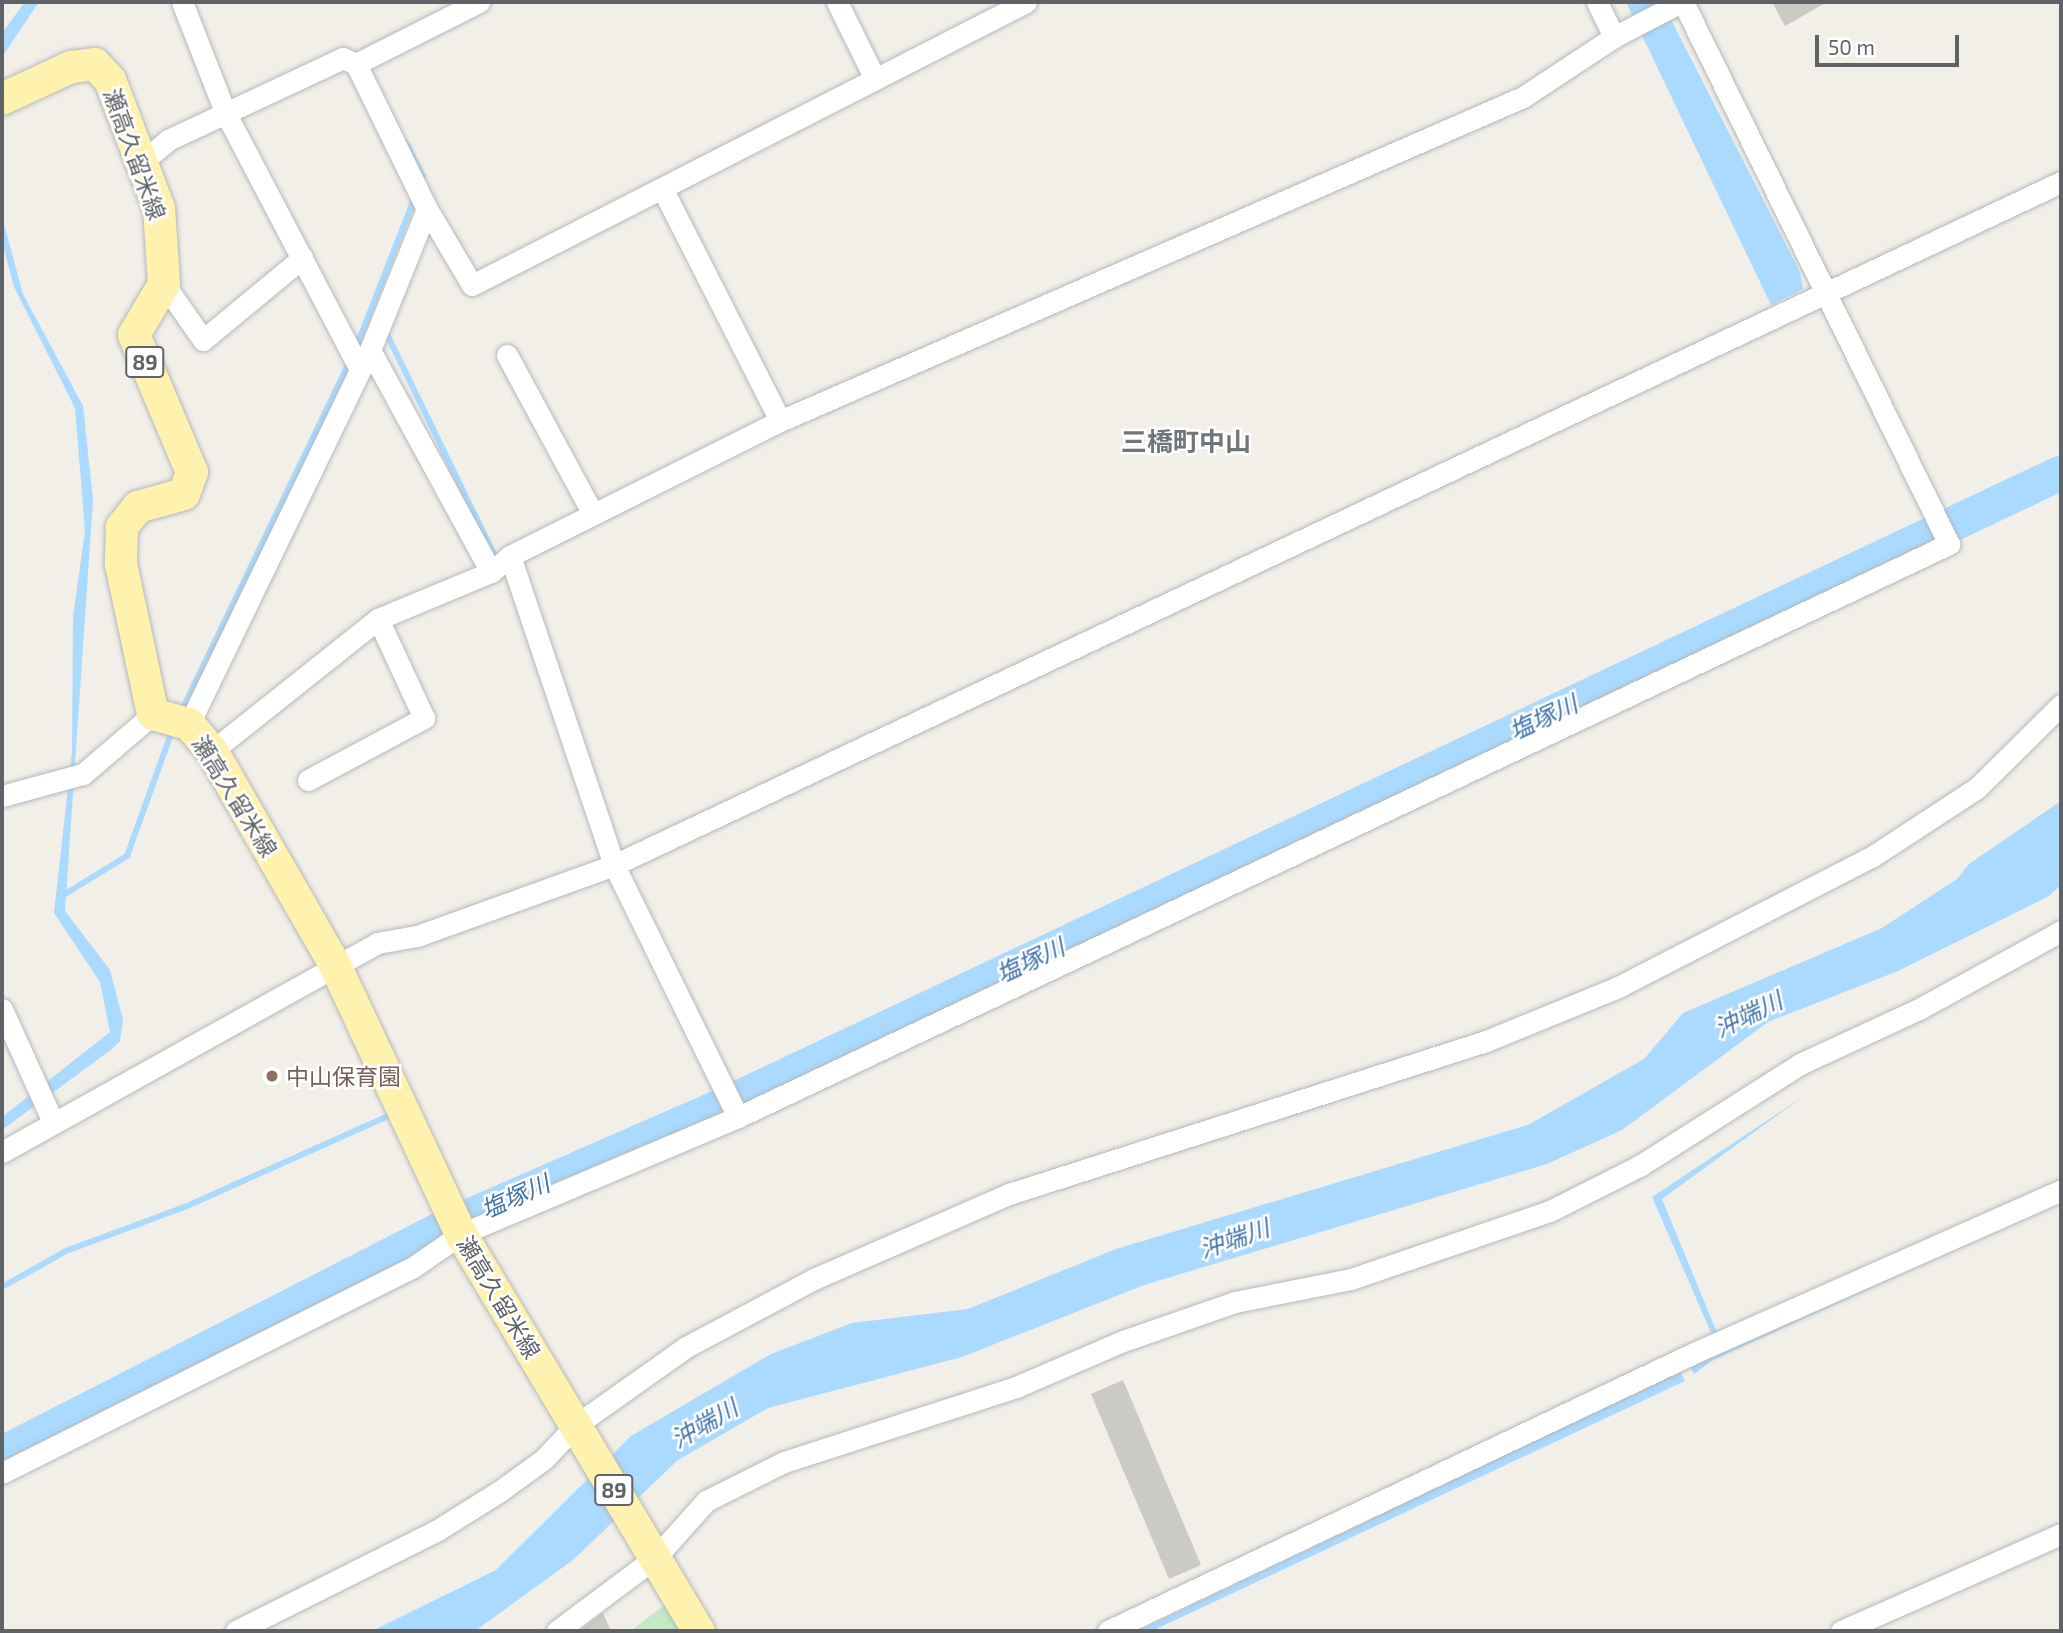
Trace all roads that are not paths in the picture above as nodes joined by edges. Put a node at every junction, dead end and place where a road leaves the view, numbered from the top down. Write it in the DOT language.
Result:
graph roads {
  1 [pos="182,2"];
  2 [pos="479,2"];
  3 [pos="837,2"];
  4 [pos="1026,2"];
  5 [pos="1597,2"];
  6 [pos="1677,4"];
  7 [pos="1620,33"];
  8 [pos="356,64"];
  9 [pos="875,79"];
  10 [pos="2,99"];
  11 [pos="226,114"];
  12 [pos="142,162"];
  13 [pos="2061,182"];
  14 [pos="662,188"];
  15 [pos="427,209"];
  16 [pos="302,258"];
  17 [pos="164,284"];
  18 [pos="1828,297"];
  19 [pos="370,349"];
  20 [pos="507,355"];
  21 [pos="360,369"];
  22 [pos="780,421"];
  23 [pos="593,514"];
  24 [pos="510,555"];
  25 [pos="491,572"];
  26 [pos="377,619"];
  27 [pos="2061,705"];
  28 [pos="173,720"];
  29 [pos="212,751"];
  30 [pos="308,780"];
  31 [pos="2,796"];
  32 [pos="614,865"];
  33 [pos="2061,931"];
  34 [pos="335,964"];
  35 [pos="2,1009"];
  36 [pos="738,1117"];
  37 [pos="53,1122"];
  38 [pos="2,1152"];
  39 [pos="2061,1190"];
  40 [pos="461,1234"];
  41 [pos="579,1430"];
  42 [pos="2,1473"];
  43 [pos="2061,1534"];
  44 [pos="651,1550"];
  45 [pos="236,1631"];
  46 [pos="557,1631"];
  47 [pos="699,1631"];
  48 [pos="1108,1631"];
  49 [pos="1841,1631"];
  1 -- 11 [label="street"];
  2 -- 8 [label="street"];
  3 -- 9 [label="street"];
  4 -- 9 [label="street"];
  5 -- 7 [label="street"];
  6 -- 7 [label="street"];
  6 -- 18 [label="street"];
  7 -- 22 [label="street"];
  8 -- 11 [label="street"];
  8 -- 15 [label="street"];
  9 -- 14 [label="street"];
  10 -- 12 [label="main road, 瀬高久留米線"];
  11 -- 12 [label="street"];
  11 -- 16 [label="street"];
  12 -- 17 [label="main road, 瀬高久留米線"];
  13 -- 18 [label="street"];
  14 -- 15 [label="street"];
  14 -- 22 [label="street"];
  15 -- 19 [label="street"];
  16 -- 17 [label="street"];
  16 -- 21 [label="street"];
  17 -- 28 [label="main road, 瀬高久留米線 / 89"];
  18 -- 32 [label="street"];
  18 -- 36 [label="street"];
  19 -- 21 [label="street"];
  19 -- 25 [label="street"];
  20 -- 23 [label="street"];
  21 -- 28 [label="street"];
  22 -- 23 [label="street"];
  23 -- 24 [label="street"];
  24 -- 25 [label="street"];
  24 -- 32 [label="street"];
  25 -- 26 [label="street"];
  26 -- 29 [label="street"];
  26 -- 30 [label="street"];
  27 -- 41 [label="street"];
  28 -- 29 [label="main road, 瀬高久留米線 / 89"];
  28 -- 31 [label="street"];
  29 -- 34 [label="main road, 瀬高久留米線 / 89"];
  32 -- 34 [label="street"];
  32 -- 36 [label="street"];
  33 -- 44 [label="street"];
  34 -- 37 [label="street"];
  34 -- 40 [label="main road, 瀬高久留米線 / 89"];
  35 -- 37 [label="street"];
  36 -- 40 [label="street"];
  37 -- 38 [label="street"];
  39 -- 48 [label="street"];
  40 -- 41 [label="main road, 瀬高久留米線 / 89"];
  40 -- 42 [label="street"];
  41 -- 44 [label="main road, 瀬高久留米線 / 89"];
  41 -- 45 [label="street"];
  43 -- 49 [label="street"];
  44 -- 46 [label="street"];
  44 -- 47 [label="main road, 瀬高久留米線 / 89"];
}
